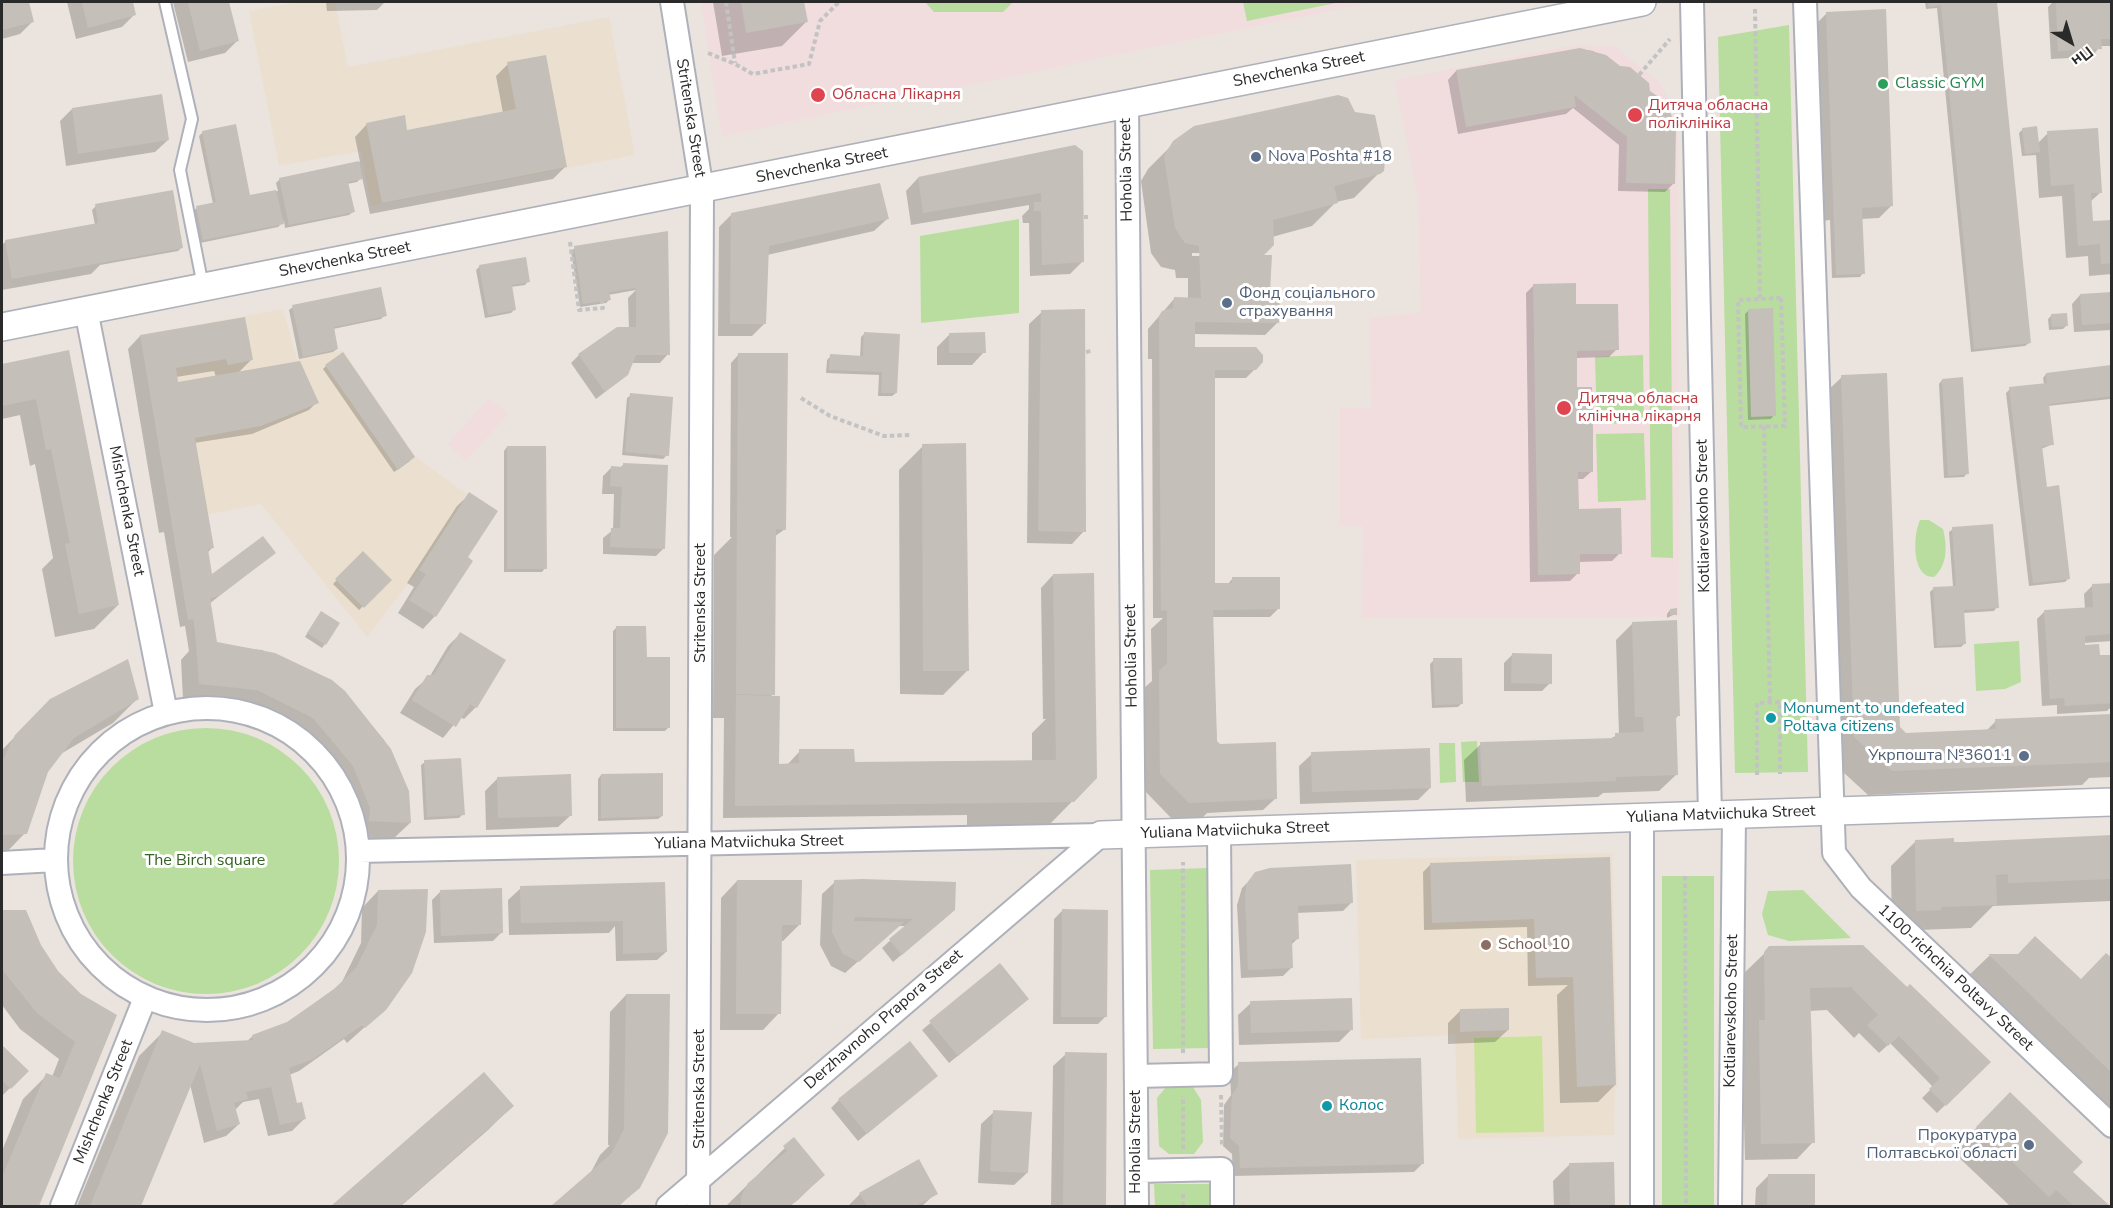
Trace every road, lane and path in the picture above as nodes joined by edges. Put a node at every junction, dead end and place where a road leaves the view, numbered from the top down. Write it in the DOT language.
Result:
graph roads {
  1 [pos="165,2"];
  2 [pos="672,2"];
  3 [pos="726,2"];
  4 [pos="838,2"];
  5 [pos="1642,2"];
  6 [pos="1692,2"];
  7 [pos="1805,2"];
  8 [pos="1755,9"];
  9 [pos="1675,34"];
  10 [pos="708,54"];
  11 [pos="735,64"];
  12 [pos="1640,75"];
  13 [pos="1127,105"];
  14 [pos="702,190"];
  15 [pos="570,242"];
  16 [pos="203,287"];
  17 [pos="1761,299"];
  18 [pos="602,301"];
  19 [pos="86,310"];
  20 [pos="2,327"];
  21 [pos="801,398"];
  22 [pos="1764,426"];
  23 [pos="912,435"];
  24 [pos="1770,703"];
  25 [pos="166,713"];
  26 [pos="1780,774"];
  27 [pos="1757,775"];
  28 [pos="2112,802"];
  29 [pos="1833,812"];
  30 [pos="1722,815"];
  31 [pos="1642,817"];
  32 [pos="1219,832"];
  33 [pos="1101,835"];
  34 [pos="1134,835"];
  35 [pos="700,844"];
  36 [pos="358,851"];
  37 [pos="54,860"];
  38 [pos="1183,861"];
  39 [pos="2,863"];
  40 [pos="1685,876"];
  41 [pos="145,998"];
  42 [pos="1221,1074"];
  43 [pos="1136,1076"];
  44 [pos="1183,1076"];
  45 [pos="2112,1126"];
  46 [pos="1222,1169"];
  47 [pos="1183,1170"];
  48 [pos="1137,1171"];
  49 [pos="699,1181"];
  50 [pos="62,1206"];
  51 [pos="668,1206"];
  52 [pos="698,1206"];
  53 [pos="1137,1206"];
  54 [pos="1182,1206"];
  55 [pos="1222,1206"];
  56 [pos="1642,1206"];
  57 [pos="1686,1206"];
  58 [pos="1730,1206"];
  1 -- 16 [label="lane"];
  2 -- 14 [label="street, Stritenska Street"];
  3 -- 11 [label="path"];
  4 -- 11 [label="path"];
  5 -- 13 [label="street, Shevchenka Street"];
  6 -- 30 [label="street, Kotliarevskoho Street"];
  7 -- 29 [label="street"];
  8 -- 17 [label="path"];
  9 -- 12 [label="path"];
  10 -- 11 [label="path"];
  13 -- 14 [label="street, Shevchenka Street"];
  13 -- 34 [label="street, Hoholia Street"];
  14 -- 16 [label="street, Shevchenka Street"];
  14 -- 35 [label="street, Stritenska Street"];
  15 -- 18 [label="path"];
  16 -- 19 [label="street, Shevchenka Street"];
  17 -- 22 [label="path"];
  17 -- 22 [label="path"];
  19 -- 20 [label="street, Shevchenka Street"];
  19 -- 25 [label="street, Mishchenka Street"];
  21 -- 23 [label="path"];
  22 -- 24 [label="path"];
  24 -- 26 [label="path"];
  24 -- 27 [label="path"];
  25 -- 36 [label="street"];
  25 -- 37 [label="street"];
  28 -- 29 [label="street, Yuliana Matviichuka Street"];
  29 -- 30 [label="street, Yuliana Matviichuka Street"];
  29 -- 45 [label="street, 1100-richchia Poltavy Street"];
  30 -- 31 [label="street, Yuliana Matviichuka Street"];
  30 -- 58 [label="street, Kotliarevskoho Street"];
  31 -- 32 [label="street, Yuliana Matviichuka Street"];
  31 -- 56 [label="street"];
  32 -- 34 [label="street, Yuliana Matviichuka Street"];
  32 -- 42 [label="street"];
  33 -- 34 [label="street, Yuliana Matviichuka Street"];
  33 -- 35 [label="street, Yuliana Matviichuka Street"];
  33 -- 49 [label="street, Derzhavnoho Prapora Street"];
  34 -- 43 [label="street, Hoholia Street"];
  35 -- 36 [label="street, Yuliana Matviichuka Street"];
  35 -- 49 [label="street, Stritenska Street"];
  36 -- 41 [label="street"];
  37 -- 39 [label="street"];
  37 -- 41 [label="street"];
  38 -- 44 [label="path"];
  40 -- 57 [label="path"];
  41 -- 50 [label="street, Mishchenka Street"];
  42 -- 44 [label="street"];
  42 -- 46 [label="path"];
  43 -- 44 [label="street"];
  43 -- 48 [label="street, Hoholia Street"];
  44 -- 47 [label="path"];
  46 -- 47 [label="street"];
  46 -- 55 [label="street"];
  47 -- 48 [label="street"];
  47 -- 54 [label="path"];
  48 -- 53 [label="street, Hoholia Street"];
  49 -- 51 [label="street, Derzhavnoho Prapora Street"];
  49 -- 52 [label="street, Stritenska Street"];
}
